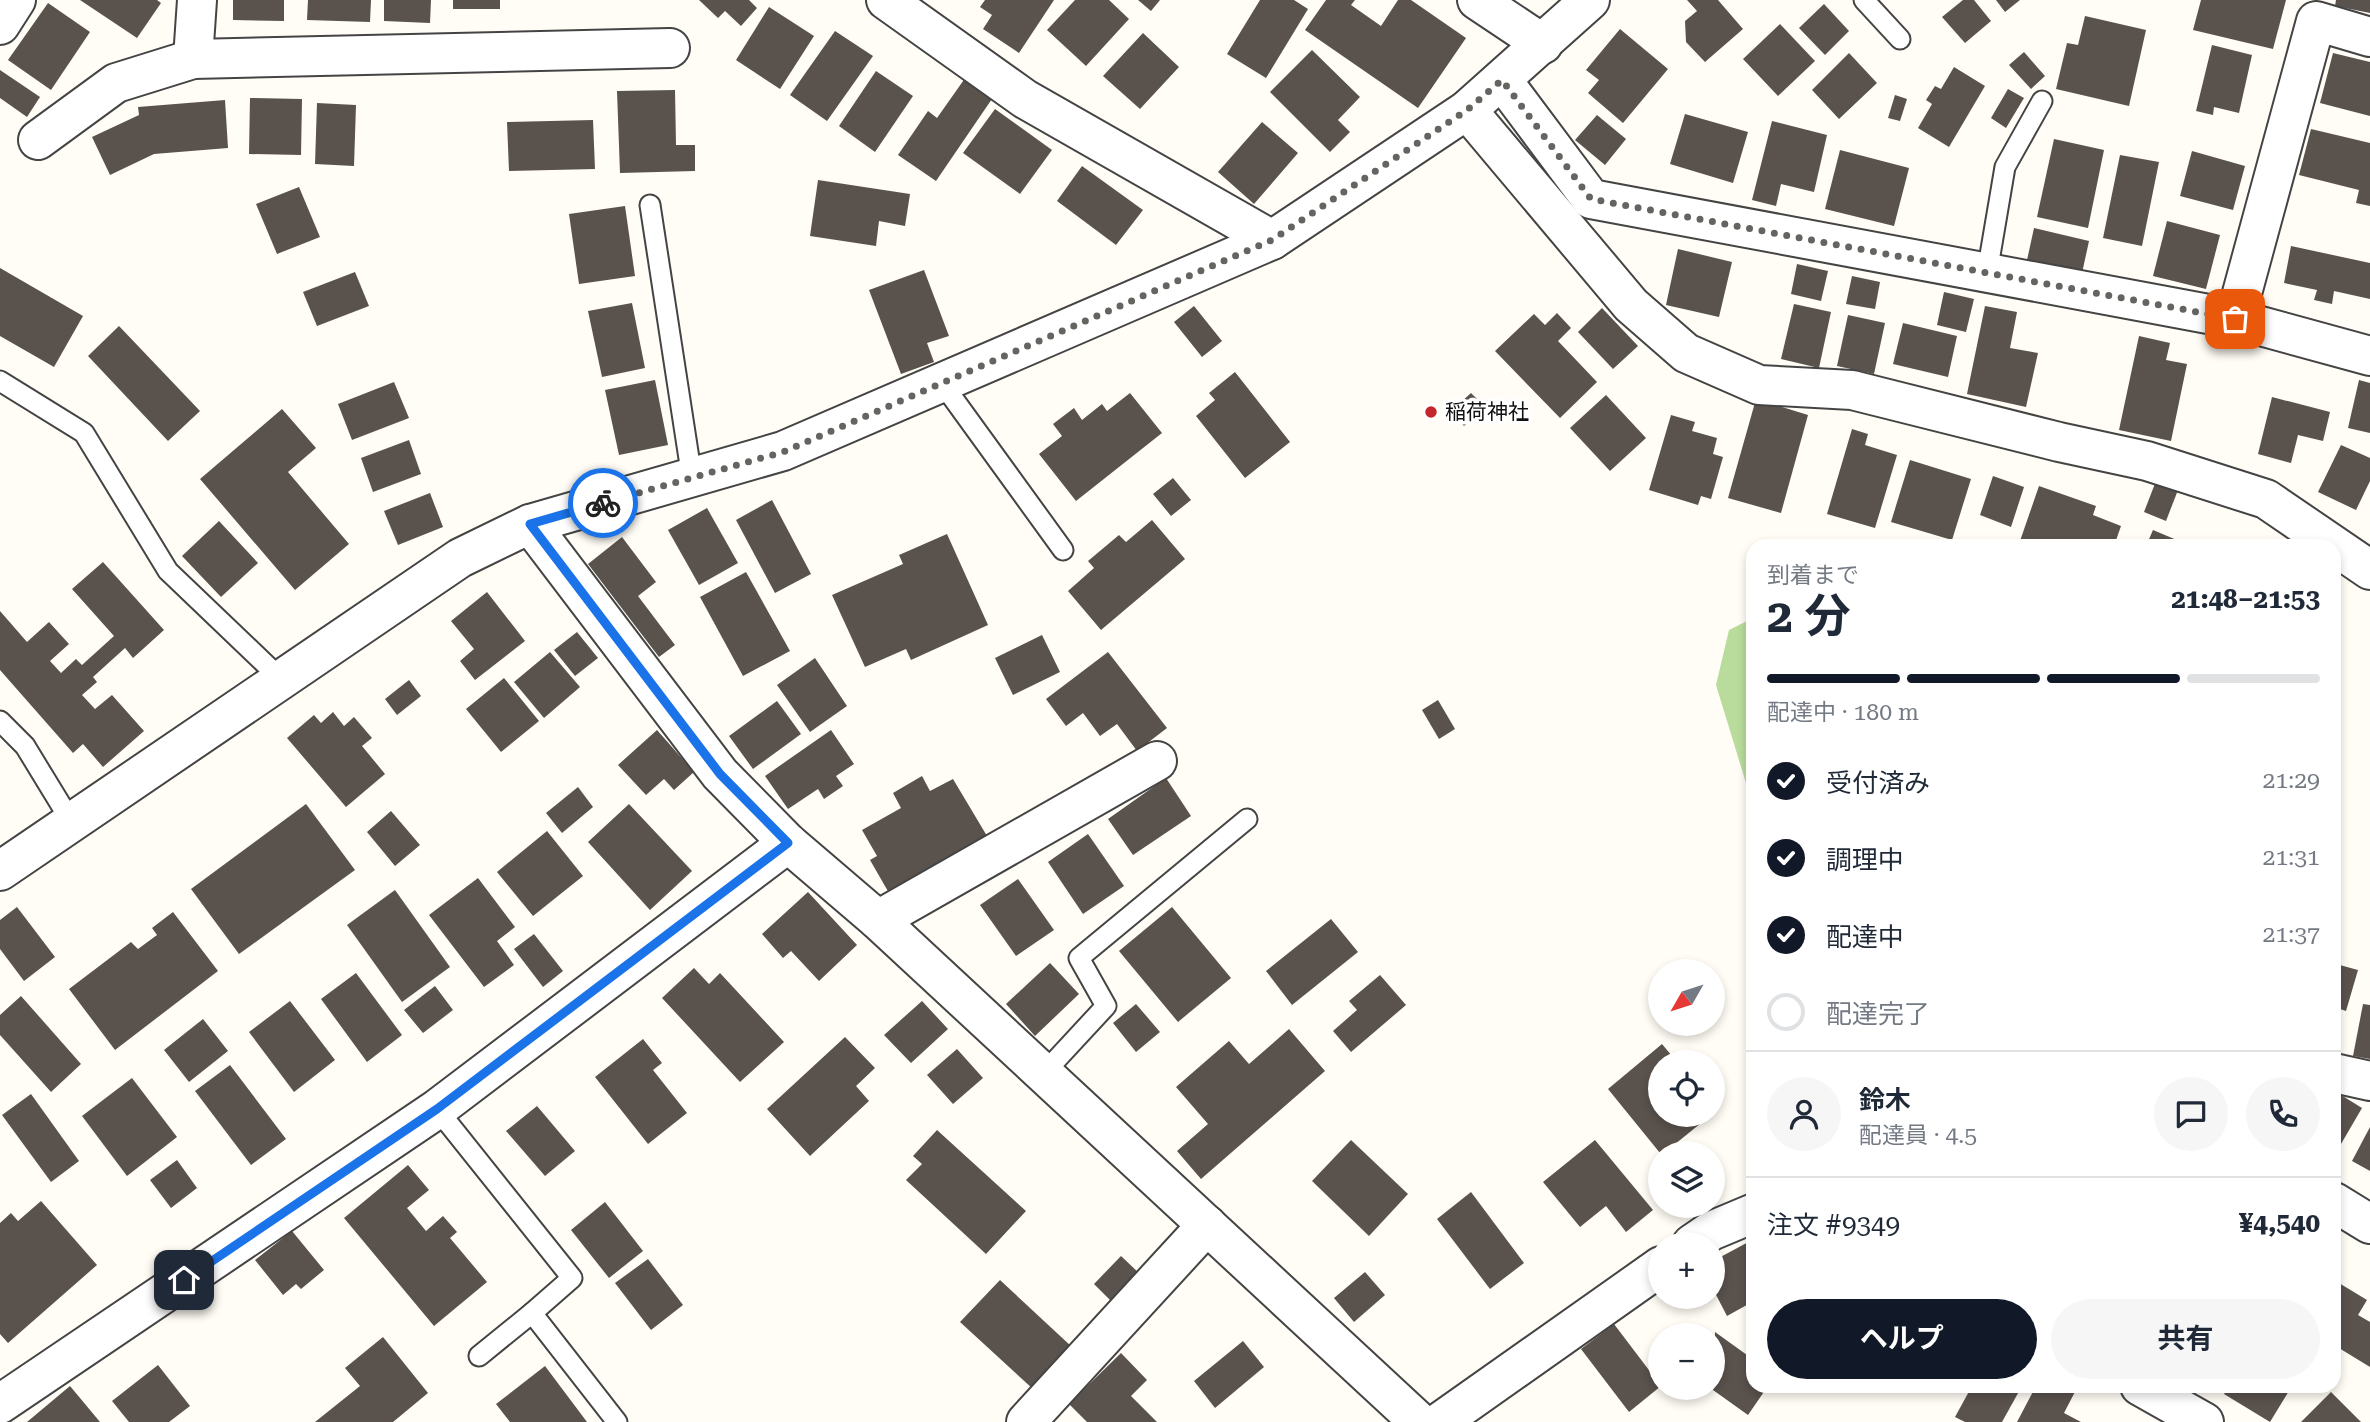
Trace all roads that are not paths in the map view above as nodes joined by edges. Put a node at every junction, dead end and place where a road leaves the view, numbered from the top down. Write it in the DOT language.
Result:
graph roads {
  1 [pos="16,0"];
  2 [pos="197,0"];
  3 [pos="886,0"];
  4 [pos="1477,0"];
  5 [pos="1590,0"];
  6 [pos="1864,0"];
  7 [pos="0,25"];
  8 [pos="2370,37"];
  9 [pos="1900,39"];
  10 [pos="1543,44"];
  11 [pos="670,48"];
  12 [pos="193,59"];
  13 [pos="1502,80"];
  14 [pos="2042,101"];
  15 [pos="1467,110"];
  16 [pos="38,140"];
  17 [pos="650,205"];
  18 [pos="1272,240"];
  19 [pos="1987,274"];
  20 [pos="2235,319"];
  21 [pos="2370,356"];
  22 [pos="0,381"];
  23 [pos="942,383"];
  24 [pos="692,478"];
  25 [pos="530,524"];
  26 [pos="2325,539"];
  27 [pos="1063,550"];
  28 [pos="2341,550"];
  29 [pos="2370,570"];
  30 [pos="282,680"];
  31 [pos="0,721"];
  32 [pos="1157,761"];
  33 [pos="1247,819"];
  34 [pos="72,822"];
  35 [pos="788,843"];
  36 [pos="0,871"];
  37 [pos="878,920"];
  38 [pos="1043,1074"];
  39 [pos="2341,1075"];
  40 [pos="2370,1082"];
  41 [pos="437,1109"];
  42 [pos="2341,1206"];
  43 [pos="1746,1216"];
  44 [pos="2370,1224"];
  45 [pos="1207,1225"];
  46 [pos="1710,1232"];
  47 [pos="1648,1275"];
  48 [pos="532,1313"];
  49 [pos="479,1356"];
  50 [pos="2152,1393"];
  51 [pos="0,1404"];
  52 [pos="617,1422"];
  53 [pos="1027,1422"];
  54 [pos="1419,1422"];
  55 [pos="1440,1422"];
  56 [pos="2204,1422"];
  1 -- 7 [label="street"];
  2 -- 12 [label="street"];
  3 -- 18 [label="street"];
  4 -- 10 [label="street"];
  5 -- 10 [label="street"];
  6 -- 9 [label="lane"];
  8 -- 20 [label="street"];
  10 -- 13 [label="street"];
  11 -- 12 [label="street"];
  12 -- 16 [label="street"];
  13 -- 15 [label="street"];
  13 -- 19 [label="street"];
  14 -- 19 [label="lane"];
  15 -- 18 [label="street"];
  15 -- 26 [label="street"];
  17 -- 24 [label="lane"];
  18 -- 23 [label="street"];
  19 -- 20 [label="street"];
  20 -- 21 [label="street"];
  22 -- 30 [label="lane"];
  23 -- 24 [label="street"];
  23 -- 27 [label="lane"];
  24 -- 25 [label="street"];
  25 -- 30 [label="street"];
  25 -- 35 [label="street"];
  28 -- 29 [label="street"];
  30 -- 34 [label="street"];
  31 -- 34 [label="lane"];
  32 -- 37 [label="street"];
  33 -- 38 [label="lane"];
  34 -- 36 [label="street"];
  35 -- 37 [label="street"];
  35 -- 41 [label="street"];
  37 -- 38 [label="street"];
  38 -- 45 [label="street"];
  39 -- 40 [label="street"];
  41 -- 48 [label="lane"];
  41 -- 51 [label="street"];
  42 -- 44 [label="street"];
  43 -- 46 [label="street"];
  45 -- 53 [label="street"];
  45 -- 54 [label="street"];
  47 -- 55 [label="street"];
  48 -- 49 [label="lane"];
  48 -- 52 [label="lane"];
  50 -- 56 [label="street"];
}
